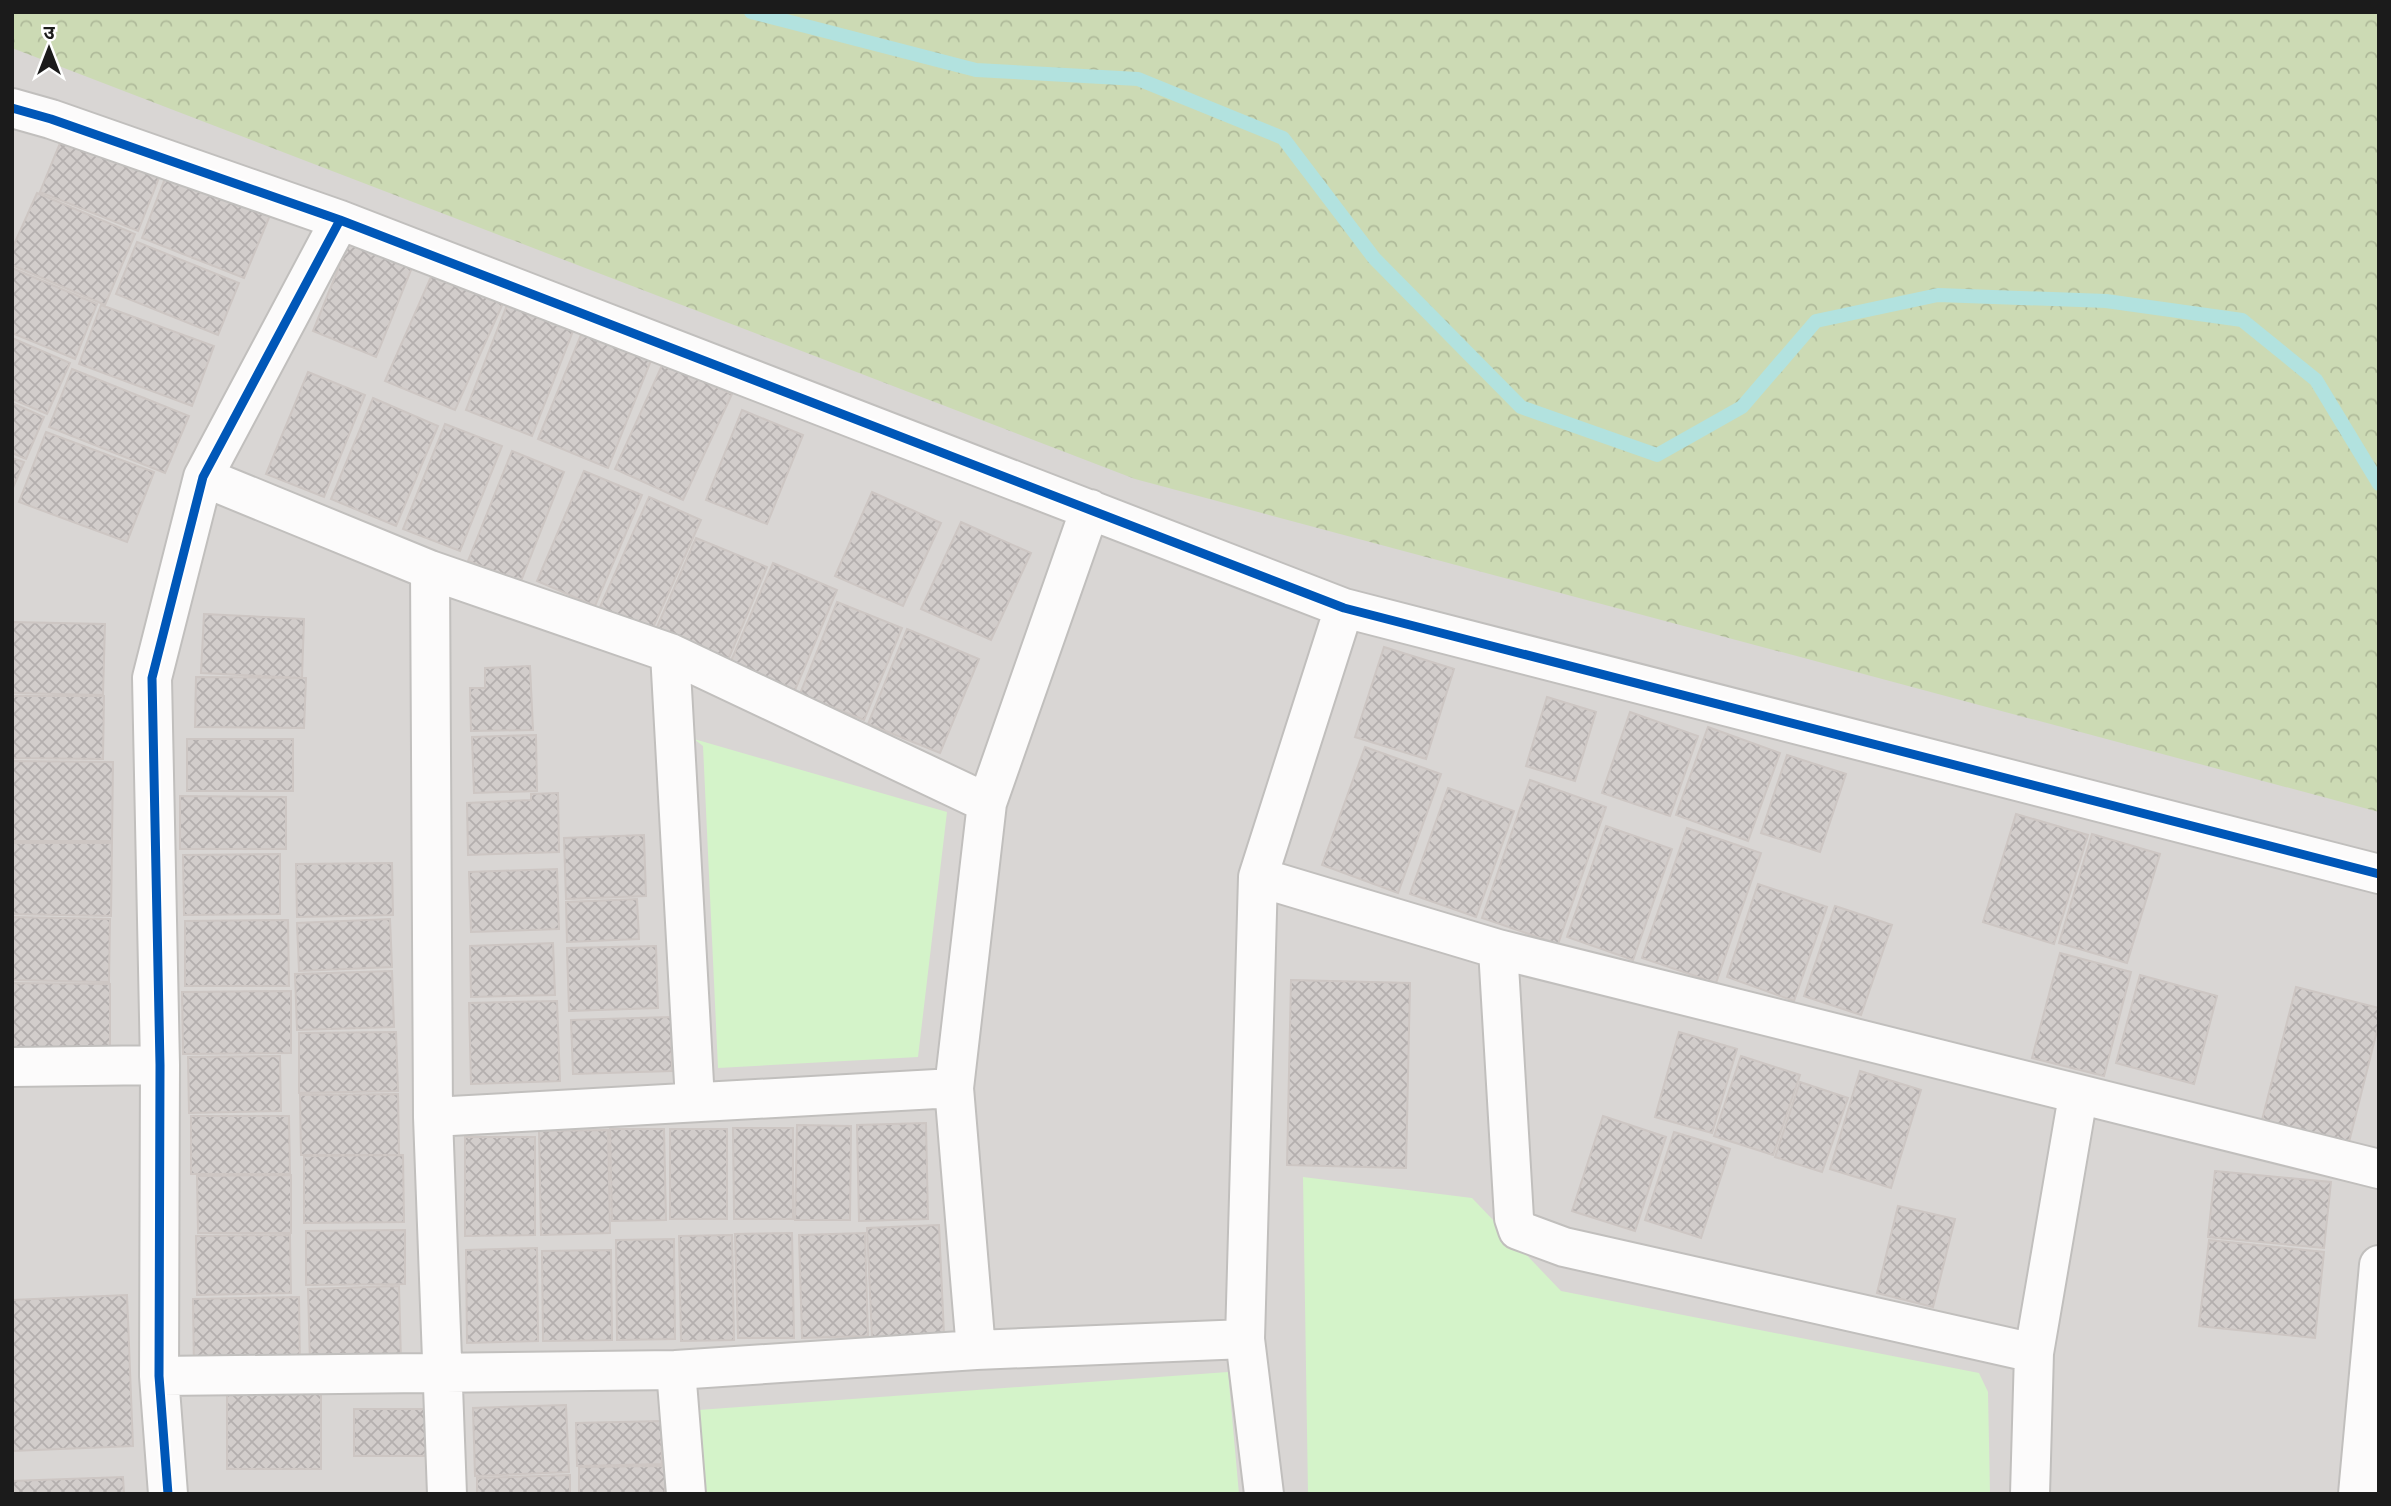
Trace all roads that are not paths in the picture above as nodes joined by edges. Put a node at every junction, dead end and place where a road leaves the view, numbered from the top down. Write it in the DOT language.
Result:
graph roads {
  1 [pos="12,108"];
  2 [pos="340,220"];
  3 [pos="203,477"];
  4 [pos="1090,509"];
  5 [pos="430,570"];
  6 [pos="1344,608"];
  7 [pos="670,653"];
  8 [pos="987,803"];
  9 [pos="2379,874"];
  10 [pos="1258,877"];
  11 [pos="1499,949"];
  12 [pos="160,1065"];
  13 [pos="12,1067"];
  14 [pos="954,1088"];
  15 [pos="2078,1096"];
  16 [pos="695,1101"];
  17 [pos="433,1117"];
  18 [pos="2379,1169"];
  19 [pos="2379,1265"];
  20 [pos="1245,1339"];
  21 [pos="976,1350"];
  22 [pos="2034,1353"];
  23 [pos="676,1370"];
  24 [pos="443,1375"];
  25 [pos="159,1376"];
  26 [pos="168,1494"];
  27 [pos="447,1494"];
  28 [pos="686,1494"];
  29 [pos="1264,1494"];
  30 [pos="2030,1494"];
  31 [pos="2358,1494"];
  1 -- 2 [label="street"];
  2 -- 3 [label="street"];
  2 -- 4 [label="street"];
  3 -- 5 [label="street"];
  3 -- 12 [label="street"];
  4 -- 6 [label="street"];
  4 -- 8 [label="street"];
  5 -- 7 [label="street"];
  5 -- 17 [label="street"];
  6 -- 9 [label="street"];
  6 -- 10 [label="street"];
  7 -- 8 [label="street"];
  7 -- 16 [label="street"];
  8 -- 14 [label="street"];
  10 -- 11 [label="street"];
  10 -- 20 [label="street"];
  11 -- 15 [label="street"];
  11 -- 22 [label="street"];
  12 -- 13 [label="street"];
  12 -- 25 [label="street"];
  14 -- 16 [label="street"];
  14 -- 21 [label="street"];
  15 -- 18 [label="street"];
  15 -- 22 [label="street"];
  16 -- 17 [label="street"];
  17 -- 24 [label="street"];
  19 -- 31 [label="street"];
  20 -- 21 [label="street"];
  20 -- 29 [label="street"];
  21 -- 23 [label="street"];
  22 -- 30 [label="street"];
  23 -- 24 [label="street"];
  23 -- 28 [label="street"];
  24 -- 25 [label="street"];
  24 -- 27 [label="street"];
  25 -- 26 [label="street"];
}
